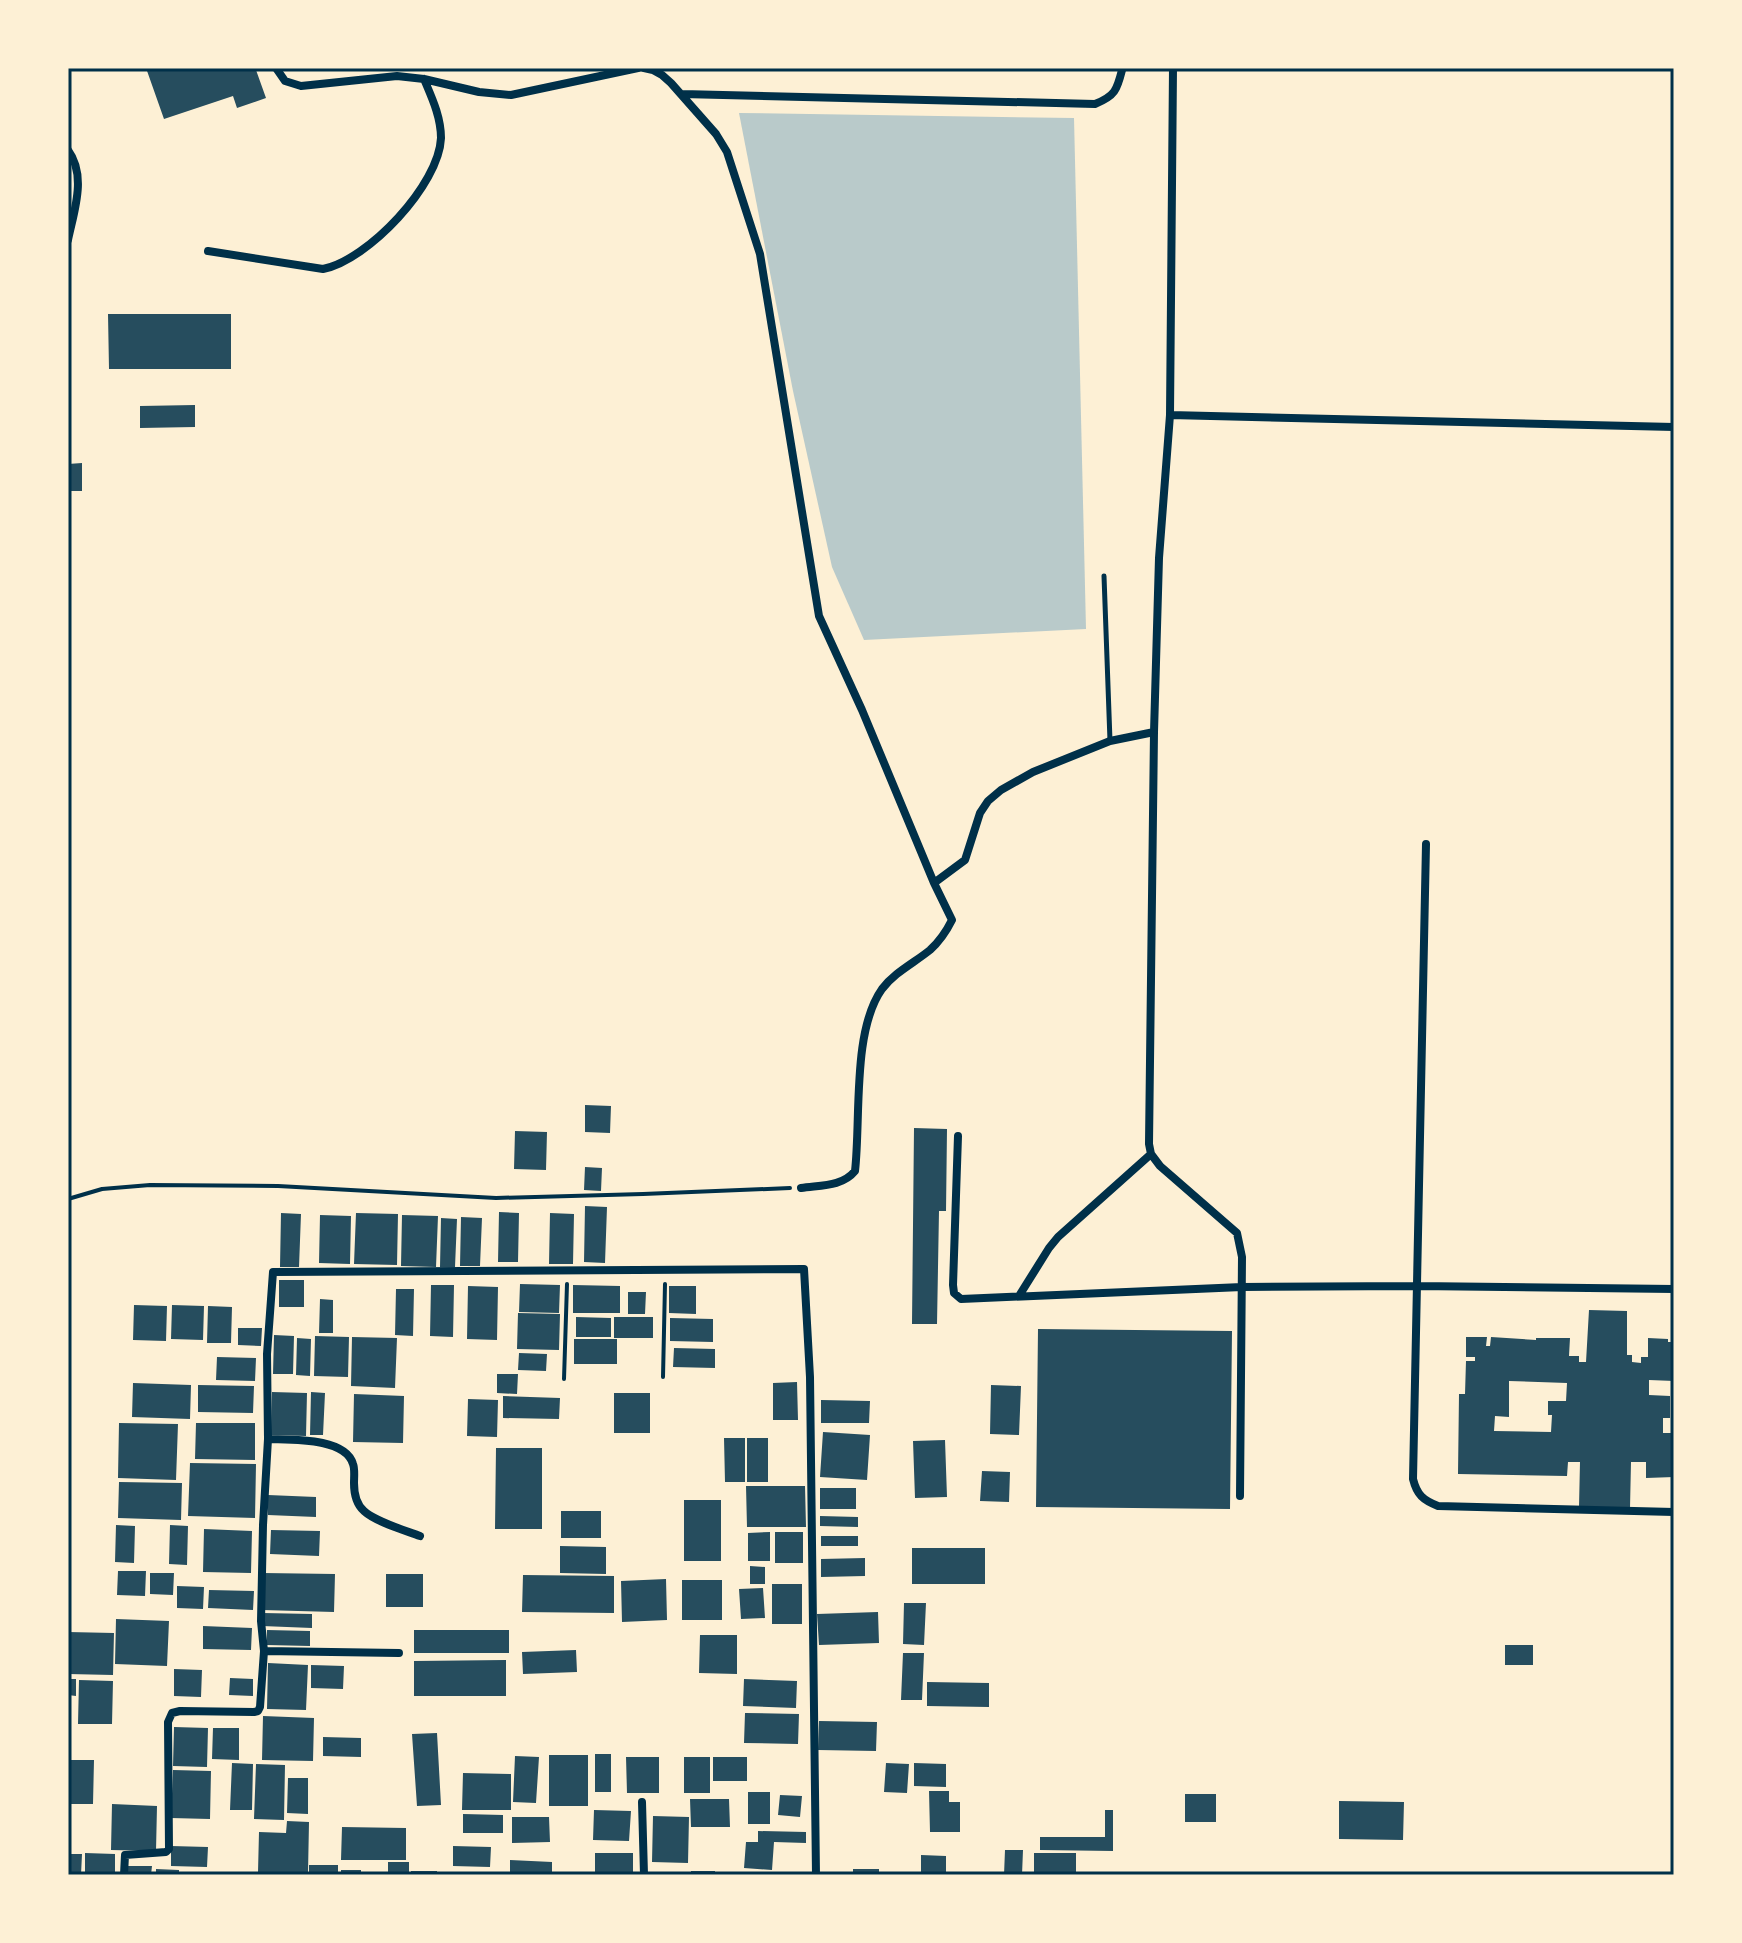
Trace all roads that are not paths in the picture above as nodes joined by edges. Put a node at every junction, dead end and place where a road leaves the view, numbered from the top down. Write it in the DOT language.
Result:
graph roads {
  1 [pos="276,68"];
  2 [pos="641,68"];
  3 [pos="1173,68"];
  4 [pos="1122,70"];
  5 [pos="424,79"];
  6 [pos="682,94"];
  7 [pos="68,150"];
  8 [pos="78,184"];
  9 [pos="68,193"];
  10 [pos="68,240"];
  11 [pos="208,251"];
  12 [pos="1170,415"];
  13 [pos="1674,427"];
  14 [pos="1104,576"];
  15 [pos="1154,732"];
  16 [pos="1110,741"];
  17 [pos="1426,844"];
  18 [pos="934,883"];
  19 [pos="958,1136"];
  20 [pos="1151,1154"];
  21 [pos="801,1188"];
  22 [pos="1417,1286"];
  23 [pos="1242,1287"];
  24 [pos="1674,1289"];
  25 [pos="1019,1296"];
  26 [pos="268,1439"];
  27 [pos="1240,1496"];
  28 [pos="1674,1512"];
  29 [pos="420,1536"];
  30 [pos="264,1651"];
  31 [pos="399,1653"];
  32 [pos="642,1802"];
  33 [pos="124,1875"];
  34 [pos="644,1875"];
  35 [pos="816,1875"];
  1 -- 5 [label="street"];
  2 -- 5 [label="street"];
  2 -- 6 [label="street"];
  3 -- 12 [label="street"];
  4 -- 6 [label="street"];
  5 -- 11 [label="street"];
  6 -- 18 [label="street"];
  7 -- 8 [label="street"];
  8 -- 9 [label="street"];
  8 -- 10 [label="street"];
  12 -- 13 [label="street"];
  12 -- 15 [label="street"];
  14 -- 16 [label="lane"];
  15 -- 16 [label="street"];
  15 -- 20 [label="street"];
  16 -- 18 [label="street"];
  17 -- 22 [label="street"];
  18 -- 21 [label="street"];
  19 -- 25 [label="street"];
  20 -- 23 [label="street"];
  20 -- 25 [label="street"];
  22 -- 23 [label="street"];
  22 -- 24 [label="street"];
  22 -- 28 [label="street"];
  23 -- 25 [label="street"];
  23 -- 27 [label="street"];
  26 -- 29 [label="street"];
  26 -- 30 [label="street"];
  26 -- 35 [label="street"];
  30 -- 31 [label="street"];
  30 -- 33 [label="street"];
  32 -- 34 [label="street"];
}
